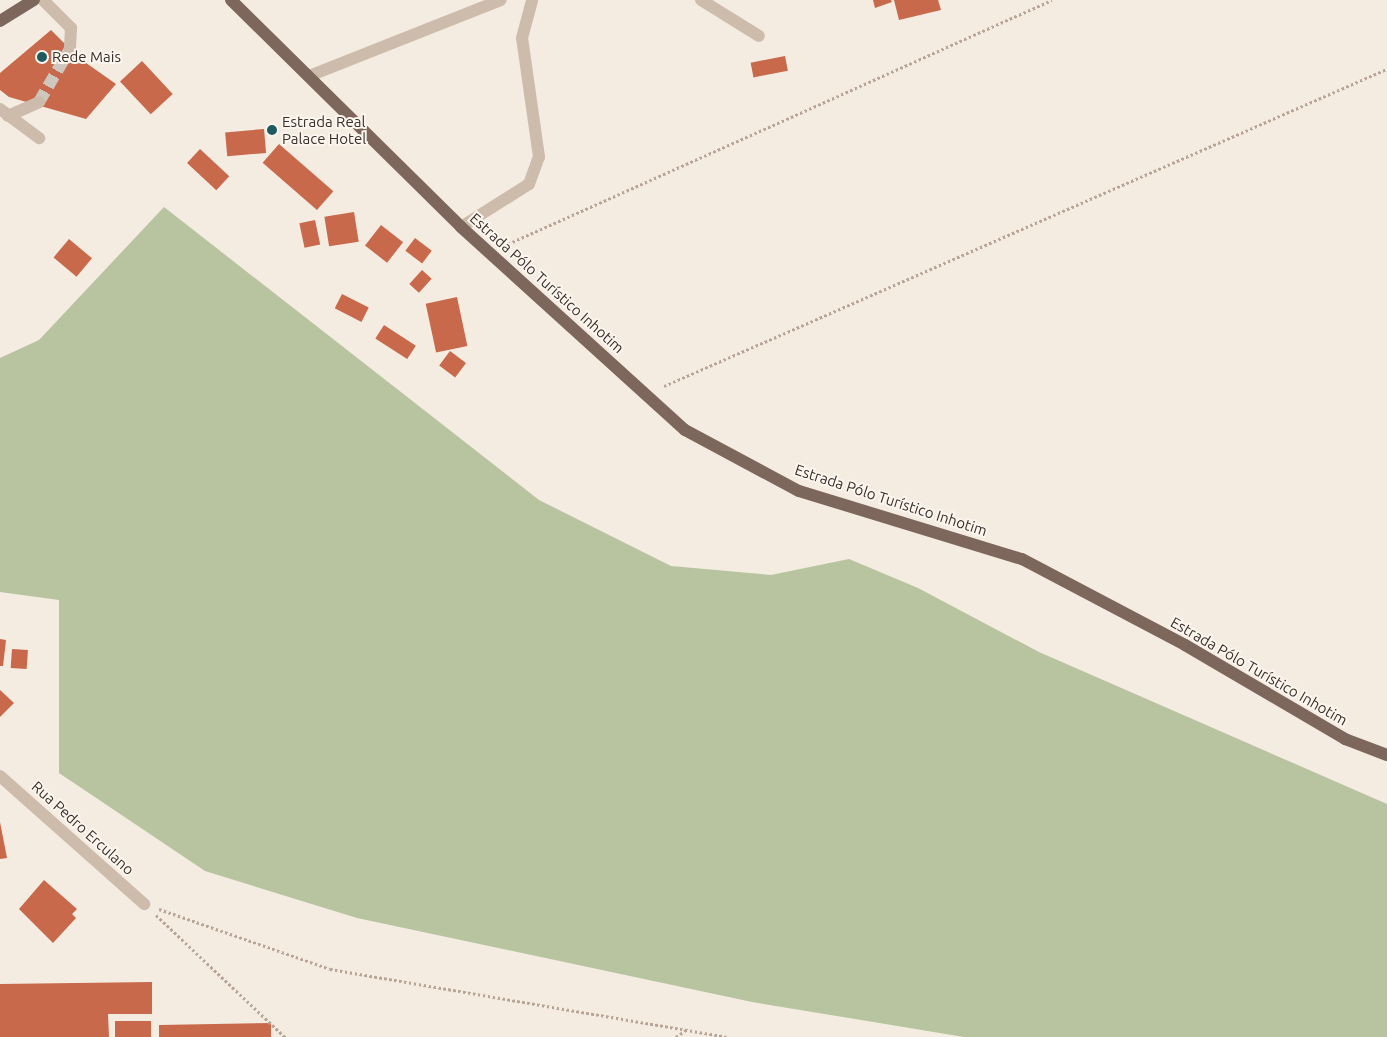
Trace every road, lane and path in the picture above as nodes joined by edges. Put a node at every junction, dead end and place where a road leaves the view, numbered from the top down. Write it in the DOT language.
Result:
graph roads {
  1 [pos="34,0"];
  2 [pos="43,0"];
  3 [pos="231,0"];
  4 [pos="501,0"];
  5 [pos="532,0"];
  6 [pos="701,0"];
  7 [pos="1052,0"];
  8 [pos="243,5"];
  9 [pos="0,21"];
  10 [pos="759,36"];
  11 [pos="70,49"];
  12 [pos="1387,69"];
  13 [pos="310,76"];
  14 [pos="38,102"];
  15 [pos="4,113"];
  16 [pos="39,138"];
  17 [pos="461,227"];
  18 [pos="489,252"];
  19 [pos="645,394"];
  20 [pos="1387,755"];
  21 [pos="0,776"];
  22 [pos="144,904"];
  23 [pos="686,1029"];
  24 [pos="285,1037"];
  25 [pos="676,1037"];
  26 [pos="726,1037"];
  1 -- 9 [label="main road"];
  2 -- 11 [label="street"];
  3 -- 8 [label="main road, Estrada Pólo Turístico Inhotim"];
  4 -- 13 [label="street"];
  5 -- 17 [label="street"];
  6 -- 10 [label="street"];
  7 -- 18 [label="path"];
  8 -- 13 [label="main road, Estrada Pólo Turístico Inhotim"];
  12 -- 19 [label="path"];
  13 -- 17 [label="main road, Estrada Pólo Turístico Inhotim"];
  14 -- 15 [label="street"];
  15 -- 16 [label="street"];
  17 -- 18 [label="main road, Estrada Pólo Turístico Inhotim"];
  18 -- 19 [label="main road, Estrada Pólo Turístico Inhotim"];
  19 -- 20 [label="main road, Estrada Pólo Turístico Inhotim"];
  21 -- 22 [label="street, Rua Pedro Erculano"];
  22 -- 23 [label="path"];
  22 -- 24 [label="path"];
  23 -- 25 [label="path"];
  23 -- 26 [label="path"];
}
